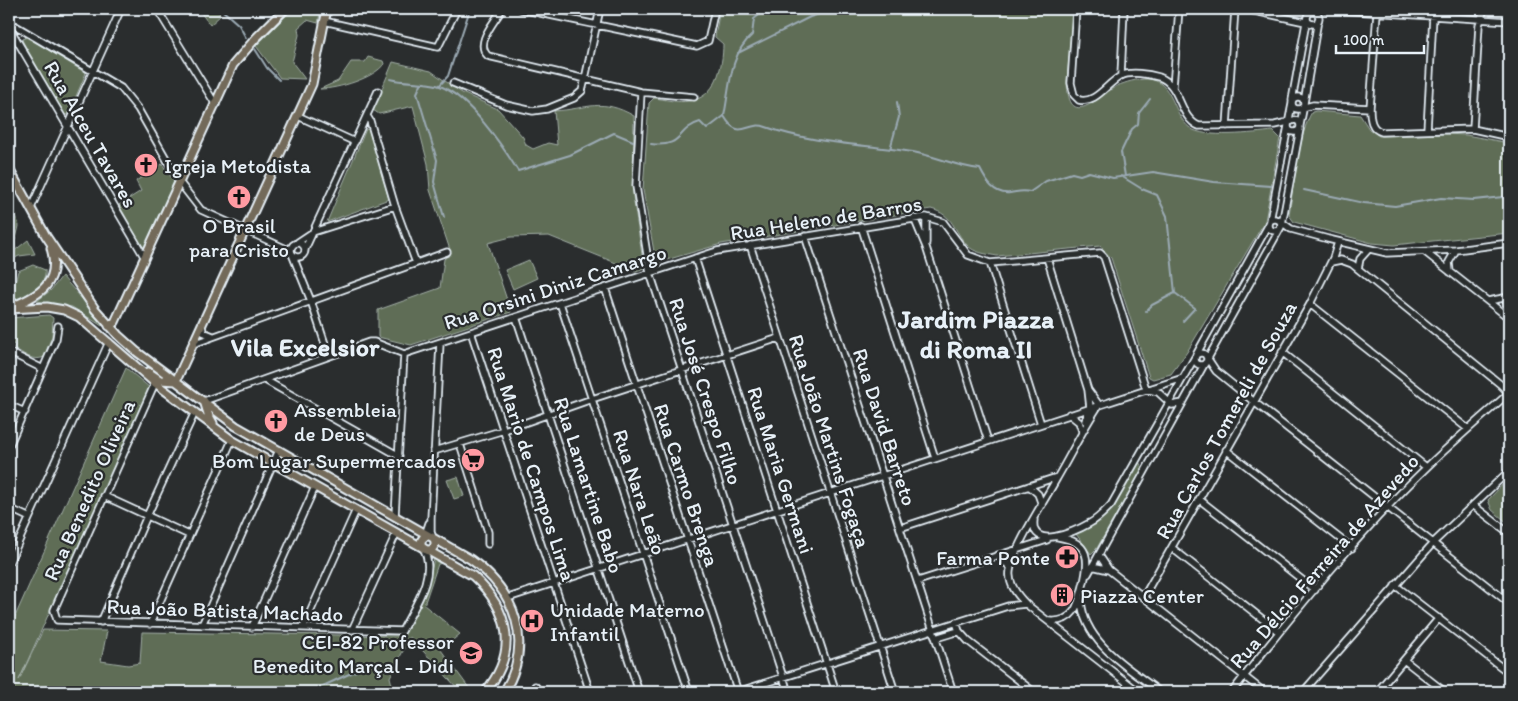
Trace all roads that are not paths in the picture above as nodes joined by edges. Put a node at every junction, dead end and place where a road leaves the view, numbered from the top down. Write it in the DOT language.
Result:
graph roads {
  1 [pos="121,9"];
  2 [pos="156,9"];
  3 [pos="284,9"];
  4 [pos="327,9"];
  5 [pos="457,9"];
  6 [pos="502,9"];
  7 [pos="521,9"];
  8 [pos="600,9"];
  9 [pos="715,9"];
  10 [pos="1076,9"];
  11 [pos="1124,9"];
  12 [pos="1179,9"];
  13 [pos="1235,9"];
  14 [pos="1244,9"];
  15 [pos="1320,9"];
  16 [pos="1325,9"];
  17 [pos="1331,9"];
  18 [pos="1484,9"];
  19 [pos="1376,12"];
  20 [pos="1306,16"];
  21 [pos="1433,16"];
  22 [pos="1319,19"];
  23 [pos="1481,19"];
  24 [pos="1509,20"];
  25 [pos="324,21"];
  26 [pos="9,22"];
  27 [pos="596,25"];
  28 [pos="9,27"];
  29 [pos="1304,34"];
  30 [pos="93,71"];
  31 [pos="1121,75"];
  32 [pos="585,79"];
  33 [pos="453,83"];
  34 [pos="1173,87"];
  35 [pos="378,91"];
  36 [pos="641,92"];
  37 [pos="694,97"];
  38 [pos="1292,101"];
  39 [pos="1303,104"];
  40 [pos="216,105"];
  41 [pos="1370,108"];
  42 [pos="298,116"];
  43 [pos="367,116"];
  44 [pos="1227,126"];
  45 [pos="1289,126"];
  46 [pos="1300,128"];
  47 [pos="68,129"];
  48 [pos="1473,129"];
  49 [pos="1427,130"];
  50 [pos="1509,137"];
  51 [pos="355,142"];
  52 [pos="9,168"];
  53 [pos="180,183"];
  54 [pos="25,197"];
  55 [pos="37,197"];
  56 [pos="395,206"];
  57 [pos="31,208"];
  58 [pos="926,217"];
  59 [pos="914,218"];
  60 [pos="1270,223"];
  61 [pos="862,226"];
  62 [pos="1280,226"];
  63 [pos="245,230"];
  64 [pos="313,232"];
  65 [pos="46,236"];
  66 [pos="805,236"];
  67 [pos="1328,240"];
  68 [pos="298,242"];
  69 [pos="1338,242"];
  70 [pos="1509,243"];
  71 [pos="750,245"];
  72 [pos="926,248"];
  73 [pos="717,250"];
  74 [pos="1368,250"];
  75 [pos="1456,250"];
  76 [pos="304,252"];
  77 [pos="447,252"];
  78 [pos="1424,252"];
  79 [pos="291,253"];
  80 [pos="145,258"];
  81 [pos="695,258"];
  82 [pos="1047,258"];
  83 [pos="1332,260"];
  84 [pos="416,263"];
  85 [pos="990,264"];
  86 [pos="1358,269"];
  87 [pos="1450,272"];
  88 [pos="301,273"];
  89 [pos="650,273"];
  90 [pos="605,288"];
  91 [pos="1509,297"];
  92 [pos="311,300"];
  93 [pos="1488,301"];
  94 [pos="560,303"];
  95 [pos="1310,304"];
  96 [pos="1509,304"];
  97 [pos="9,309"];
  98 [pos="1509,317"];
  99 [pos="516,318"];
  100 [pos="202,324"];
  101 [pos="58,326"];
  102 [pos="109,326"];
  103 [pos="471,332"];
  104 [pos="213,336"];
  105 [pos="779,338"];
  106 [pos="109,342"];
  107 [pos="440,343"];
  108 [pos="193,344"];
  109 [pos="118,350"];
  110 [pos="9,352"];
  111 [pos="1282,352"];
  112 [pos="404,354"];
  113 [pos="727,355"];
  114 [pos="330,356"];
  115 [pos="1195,356"];
  116 [pos="1205,361"];
  117 [pos="43,369"];
  118 [pos="682,370"];
  119 [pos="1183,378"];
  120 [pos="178,380"];
  121 [pos="265,380"];
  122 [pos="155,383"];
  123 [pos="636,384"];
  124 [pos="1500,384"];
  125 [pos="1509,386"];
  126 [pos="1146,388"];
  127 [pos="1088,390"];
  128 [pos="1509,393"];
  129 [pos="1503,398"];
  130 [pos="592,399"];
  131 [pos="204,401"];
  132 [pos="1253,401"];
  133 [pos="1169,402"];
  134 [pos="1183,403"];
  135 [pos="9,405"];
  136 [pos="1099,405"];
  137 [pos="1090,408"];
  138 [pos="25,412"];
  139 [pos="195,412"];
  140 [pos="548,414"];
  141 [pos="1069,414"];
  142 [pos="1041,424"];
  143 [pos="216,428"];
  144 [pos="1468,429"];
  145 [pos="504,430"];
  146 [pos="1082,431"];
  147 [pos="232,440"];
  148 [pos="988,441"];
  149 [pos="460,444"];
  150 [pos="9,446"];
  151 [pos="279,450"];
  152 [pos="1226,450"];
  153 [pos="434,451"];
  154 [pos="399,456"];
  155 [pos="935,458"];
  156 [pos="273,463"];
  157 [pos="1426,467"];
  158 [pos="1509,471"];
  159 [pos="883,475"];
  160 [pos="1057,478"];
  161 [pos="1029,486"];
  162 [pos="315,487"];
  163 [pos="830,492"];
  164 [pos="104,496"];
  165 [pos="1200,500"];
  166 [pos="1042,504"];
  167 [pos="1473,506"];
  168 [pos="1388,507"];
  169 [pos="9,508"];
  170 [pos="776,509"];
  171 [pos="356,510"];
  172 [pos="147,516"];
  173 [pos="395,516"];
  174 [pos="28,517"];
  175 [pos="430,518"];
  176 [pos="1034,518"];
  177 [pos="732,524"];
  178 [pos="900,528"];
  179 [pos="1509,533"];
  180 [pos="396,534"];
  181 [pos="423,534"];
  182 [pos="189,535"];
  183 [pos="1057,537"];
  184 [pos="434,538"];
  185 [pos="687,539"];
  186 [pos="1434,542"];
  187 [pos="488,544"];
  188 [pos="424,548"];
  189 [pos="1019,548"];
  190 [pos="1172,548"];
  191 [pos="1352,548"];
  192 [pos="643,554"];
  193 [pos="998,554"];
  194 [pos="1098,554"];
  195 [pos="9,563"];
  196 [pos="1092,566"];
  197 [pos="1010,567"];
  198 [pos="599,568"];
  199 [pos="1109,570"];
  200 [pos="1086,578"];
  201 [pos="918,581"];
  202 [pos="554,582"];
  203 [pos="1395,585"];
  204 [pos="1315,590"];
  205 [pos="488,591"];
  206 [pos="1015,591"];
  207 [pos="1144,596"];
  208 [pos="508,598"];
  209 [pos="1081,600"];
  210 [pos="1509,603"];
  211 [pos="1026,604"];
  212 [pos="1008,606"];
  213 [pos="54,610"];
  214 [pos="1439,618"];
  215 [pos="1049,621"];
  216 [pos="101,622"];
  217 [pos="956,622"];
  218 [pos="150,624"];
  219 [pos="202,625"];
  220 [pos="252,627"];
  221 [pos="303,628"];
  222 [pos="933,629"];
  223 [pos="352,630"];
  224 [pos="959,631"];
  225 [pos="1279,632"];
  226 [pos="936,638"];
  227 [pos="879,646"];
  228 [pos="1404,660"];
  229 [pos="827,663"];
  230 [pos="1509,673"];
  231 [pos="1244,676"];
  232 [pos="783,677"];
  233 [pos="535,686"];
  234 [pos="486,692"];
  235 [pos="504,692"];
  236 [pos="540,692"];
  237 [pos="590,692"];
  238 [pos="639,692"];
  239 [pos="689,692"];
  240 [pos="738,692"];
  241 [pos="788,692"];
  242 [pos="836,692"];
  243 [pos="894,692"];
  244 [pos="954,692"];
  245 [pos="1034,692"];
  246 [pos="1139,692"];
  247 [pos="1160,692"];
  248 [pos="1232,692"];
  249 [pos="1264,692"];
  250 [pos="1303,692"];
  251 [pos="1377,692"];
  252 [pos="1445,692"];
  1 -- 30 [label="street"];
  2 -- 40 [label="street"];
  3 -- 40 [label="main road"];
  4 -- 25 [label="main road"];
  5 -- 25 [label="street"];
  6 -- 32 [label="street"];
  7 -- 27 [label="street"];
  8 -- 27 [label="street"];
  9 -- 27 [label="street"];
  10 -- 31 [label="street"];
  11 -- 31 [label="street"];
  12 -- 34 [label="street"];
  13 -- 44 [label="street"];
  14 -- 20 [label="street"];
  15 -- 22 [label="street"];
  16 -- 17 [label="street"];
  17 -- 19 [label="street"];
  17 -- 22 [label="street"];
  18 -- 23 [label="street"];
  19 -- 21 [label="street"];
  19 -- 41 [label="street"];
  20 -- 22 [label="street"];
  20 -- 22 [label="street"];
  20 -- 29 [label="street"];
  20 -- 29 [label="street"];
  21 -- 23 [label="street"];
  21 -- 49 [label="street"];
  22 -- 39 [label="street"];
  23 -- 24 [label="street"];
  23 -- 48 [label="street"];
  25 -- 42 [label="main road"];
  26 -- 30 [label="street"];
  27 -- 32 [label="street"];
  28 -- 47 [label="street, Rua Alceu Tavares"];
  29 -- 38 [label="street"];
  30 -- 47 [label="street"];
  30 -- 53 [label="street"];
  31 -- 34 [label="street"];
  32 -- 33 [label="street"];
  32 -- 36 [label="street"];
  34 -- 44 [label="street"];
  35 -- 43 [label="street"];
  36 -- 37 [label="street"];
  36 -- 89 [label="street, Rua José Crespo Filho"];
  38 -- 39 [label="street"];
  38 -- 39 [label="street"];
  38 -- 45 [label="street"];
  39 -- 41 [label="street"];
  39 -- 46 [label="street"];
  40 -- 53 [label="main road"];
  41 -- 49 [label="street"];
  42 -- 51 [label="street"];
  42 -- 63 [label="main road"];
  43 -- 51 [label="street"];
  43 -- 56 [label="street"];
  44 -- 45 [label="street"];
  45 -- 46 [label="street"];
  45 -- 46 [label="street"];
  45 -- 60 [label="street"];
  46 -- 62 [label="street"];
  47 -- 55 [label="street"];
  47 -- 80 [label="street, Rua Alceu Tavares"];
  48 -- 49 [label="street"];
  48 -- 50 [label="street"];
  51 -- 64 [label="street"];
  52 -- 54 [label="main road"];
  53 -- 63 [label="street"];
  53 -- 80 [label="main road"];
  54 -- 55 [label="street"];
  54 -- 57 [label="main road"];
  55 -- 57 [label="street"];
  56 -- 64 [label="street"];
  56 -- 84 [label="street"];
  57 -- 65 [label="main road"];
  58 -- 59 [label="street, Rua Heleno de Barros"];
  58 -- 72 [label="street"];
  58 -- 85 [label="street, Rua Heleno de Barros"];
  59 -- 61 [label="street, Rua Heleno de Barros"];
  59 -- 72 [label="street"];
  60 -- 62 [label="street"];
  60 -- 62 [label="street"];
  60 -- 115 [label="street"];
  61 -- 66 [label="street, Rua Heleno de Barros"];
  61 -- 155 [label="street"];
  62 -- 67 [label="street"];
  62 -- 116 [label="street"];
  63 -- 79 [label="street"];
  63 -- 100 [label="main road"];
  64 -- 68 [label="street"];
  64 -- 76 [label="street"];
  65 -- 97 [label="main road"];
  65 -- 102 [label="main road"];
  66 -- 71 [label="street, Rua Heleno de Barros"];
  66 -- 159 [label="street, Rua David Barreto"];
  67 -- 69 [label="street"];
  67 -- 83 [label="street"];
  68 -- 76 [label="street"];
  68 -- 79 [label="street"];
  69 -- 74 [label="street"];
  69 -- 83 [label="street, Rua Carlos Tomereli de Souza"];
  70 -- 75 [label="street"];
  71 -- 73 [label="street, Rua Heleno de Barros"];
  71 -- 105 [label="street, Rua João Martins Fogaça"];
  72 -- 148 [label="street"];
  73 -- 81 [label="street, Rua Orsini Diniz Camargo"];
  74 -- 78 [label="street"];
  74 -- 86 [label="street"];
  75 -- 78 [label="street"];
  75 -- 87 [label="street"];
  76 -- 79 [label="street"];
  76 -- 88 [label="street"];
  77 -- 84 [label="street"];
  78 -- 87 [label="street"];
  79 -- 88 [label="street"];
  80 -- 102 [label="main road"];
  81 -- 89 [label="street, Rua Orsini Diniz Camargo"];
  81 -- 113 [label="street, Rua Maria Germani"];
  82 -- 85 [label="street, Rua Heleno de Barros"];
  82 -- 126 [label="street, Rua Heleno de Barros"];
  82 -- 127 [label="street"];
  83 -- 86 [label="street"];
  83 -- 95 [label="street, Rua Carlos Tomereli de Souza"];
  84 -- 92 [label="street"];
  85 -- 142 [label="street"];
  86 -- 124 [label="street"];
  87 -- 93 [label="street"];
  88 -- 92 [label="street"];
  89 -- 90 [label="street, Rua Orsini Diniz Camargo"];
  89 -- 118 [label="street, Rua José Crespo Filho"];
  90 -- 94 [label="street, Rua Orsini Diniz Camargo"];
  90 -- 123 [label="street, Rua Carmo Brenga"];
  91 -- 93 [label="street"];
  92 -- 104 [label="street"];
  92 -- 114 [label="street"];
  93 -- 98 [label="street"];
  94 -- 99 [label="street, Rua Orsini Diniz Camargo"];
  94 -- 130 [label="street, Rua Nara Leão"];
  95 -- 111 [label="street, Rua Carlos Tomereli de Souza"];
  95 -- 144 [label="street"];
  96 -- 98 [label="street"];
  97 -- 106 [label="main road"];
  99 -- 103 [label="street, Rua Orsini Diniz Camargo"];
  99 -- 140 [label="street, Rua Lamartine Babo"];
  100 -- 104 [label="street"];
  100 -- 108 [label="main road"];
  101 -- 117 [label="street"];
  102 -- 120 [label="main road"];
  103 -- 107 [label="street, Rua Orsini Diniz Camargo"];
  103 -- 145 [label="street, Rua Mario de Campos Lima"];
  104 -- 108 [label="street"];
  105 -- 113 [label="street"];
  105 -- 163 [label="street, Rua João Martins Fogaça"];
  106 -- 109 [label="main road"];
  106 -- 174 [label="street"];
  107 -- 112 [label="street, Rua Orsini Diniz Camargo"];
  107 -- 153 [label="street"];
  108 -- 120 [label="main road"];
  109 -- 120 [label="main road"];
  109 -- 122 [label="main road"];
  110 -- 117 [label="street"];
  111 -- 132 [label="street, Rua Carlos Tomereli de Souza"];
  111 -- 157 [label="street"];
  112 -- 114 [label="street"];
  112 -- 154 [label="street"];
  113 -- 118 [label="street"];
  113 -- 170 [label="street, Rua Maria Germani"];
  114 -- 121 [label="street"];
  115 -- 116 [label="street"];
  115 -- 116 [label="street"];
  115 -- 119 [label="street"];
  116 -- 132 [label="street"];
  116 -- 134 [label="street"];
  117 -- 138 [label="street"];
  118 -- 123 [label="street"];
  118 -- 177 [label="street, Rua José Crespo Filho"];
  119 -- 126 [label="street"];
  119 -- 133 [label="street"];
  120 -- 131 [label="main road"];
  121 -- 131 [label="street"];
  121 -- 154 [label="street"];
  122 -- 139 [label="main road"];
  122 -- 164 [label="street, Rua Benedito Oliveira"];
  123 -- 130 [label="street"];
  123 -- 185 [label="street, Rua Carmo Brenga"];
  124 -- 125 [label="street"];
  124 -- 128 [label="street"];
  124 -- 129 [label="street"];
  126 -- 133 [label="street"];
  126 -- 136 [label="street"];
  127 -- 136 [label="street"];
  127 -- 137 [label="street"];
  128 -- 129 [label="street, Rua Délcio Ferreira de Azevedo"];
  129 -- 144 [label="street, Rua Délcio Ferreira de Azevedo"];
  130 -- 140 [label="street"];
  130 -- 192 [label="street, Rua Nara Leão"];
  131 -- 143 [label="main road"];
  131 -- 151 [label="main road"];
  132 -- 152 [label="street, Rua Carlos Tomereli de Souza"];
  132 -- 168 [label="street"];
  133 -- 134 [label="street"];
  133 -- 183 [label="street"];
  134 -- 194 [label="street"];
  135 -- 138 [label="street"];
  136 -- 137 [label="street"];
  136 -- 146 [label="street"];
  137 -- 141 [label="street"];
  137 -- 146 [label="street"];
  138 -- 150 [label="street"];
  139 -- 143 [label="main road"];
  139 -- 172 [label="street"];
  140 -- 145 [label="street"];
  140 -- 198 [label="street, Rua Lamartine Babo"];
  141 -- 142 [label="street"];
  141 -- 146 [label="street"];
  142 -- 148 [label="street"];
  143 -- 147 [label="main road"];
  144 -- 157 [label="street, Rua Délcio Ferreira de Azevedo"];
  145 -- 149 [label="street"];
  145 -- 202 [label="street, Rua Mario de Campos Lima"];
  146 -- 160 [label="street"];
  147 -- 156 [label="main road"];
  147 -- 182 [label="street"];
  148 -- 155 [label="street"];
  149 -- 153 [label="street"];
  149 -- 187 [label="street"];
  151 -- 156 [label="street"];
  151 -- 173 [label="main road"];
  152 -- 165 [label="street, Rua Carlos Tomereli de Souza"];
  152 -- 191 [label="street"];
  153 -- 175 [label="street"];
  154 -- 173 [label="street"];
  155 -- 159 [label="street"];
  156 -- 162 [label="main road"];
  156 -- 219 [label="street"];
  157 -- 168 [label="street, Rua Délcio Ferreira de Azevedo"];
  158 -- 167 [label="street"];
  159 -- 163 [label="street"];
  159 -- 178 [label="street, Rua David Barreto"];
  160 -- 161 [label="street"];
  160 -- 166 [label="street"];
  161 -- 166 [label="street"];
  161 -- 178 [label="street"];
  162 -- 171 [label="main road"];
  162 -- 220 [label="street"];
  163 -- 170 [label="street"];
  163 -- 227 [label="street, Rua João Martins Fogaça"];
  164 -- 172 [label="street"];
  164 -- 213 [label="street, Rua Benedito Oliveira"];
  165 -- 190 [label="street, Rua Carlos Tomereli de Souza"];
  165 -- 204 [label="street"];
  166 -- 176 [label="street"];
  167 -- 179 [label="street"];
  167 -- 186 [label="street"];
  168 -- 186 [label="street"];
  168 -- 191 [label="street, Rua Délcio Ferreira de Azevedo"];
  169 -- 174 [label="street"];
  170 -- 177 [label="street"];
  170 -- 229 [label="street, Rua Maria Germani"];
  171 -- 180 [label="main road"];
  171 -- 221 [label="street"];
  172 -- 182 [label="street"];
  172 -- 216 [label="street"];
  173 -- 181 [label="main road"];
  174 -- 195 [label="street"];
  175 -- 181 [label="street"];
  175 -- 184 [label="street"];
  176 -- 183 [label="street"];
  176 -- 189 [label="street"];
  177 -- 185 [label="street"];
  177 -- 232 [label="street, Rua José Crespo Filho"];
  178 -- 201 [label="street, Rua David Barreto"];
  180 -- 188 [label="main road"];
  180 -- 223 [label="street"];
  181 -- 184 [label="main road"];
  181 -- 188 [label="main road"];
  182 -- 218 [label="street"];
  183 -- 189 [label="street"];
  183 -- 200 [label="street"];
  184 -- 188 [label="main road"];
  184 -- 208 [label="main road"];
  185 -- 192 [label="street"];
  185 -- 240 [label="street, Rua Carmo Brenga"];
  186 -- 203 [label="street"];
  186 -- 210 [label="street"];
  188 -- 205 [label="main road"];
  188 -- 223 [label="street, Rua João Batista Machado"];
  189 -- 193 [label="street"];
  189 -- 197 [label="street"];
  190 -- 207 [label="street, Rua Carlos Tomereli de Souza"];
  190 -- 225 [label="street"];
  191 -- 204 [label="street, Rua Délcio Ferreira de Azevedo"];
  192 -- 198 [label="street"];
  192 -- 239 [label="street, Rua Nara Leão"];
  193 -- 197 [label="street"];
  193 -- 201 [label="street"];
  194 -- 196 [label="street"];
  194 -- 199 [label="street"];
  196 -- 199 [label="street"];
  196 -- 200 [label="street"];
  197 -- 206 [label="street"];
  198 -- 202 [label="street"];
  198 -- 238 [label="street, Rua Lamartine Babo"];
  199 -- 207 [label="street"];
  200 -- 209 [label="street"];
  201 -- 222 [label="street, Rua David Barreto"];
  202 -- 208 [label="street"];
  202 -- 237 [label="street, Rua Mario de Campos Lima"];
  203 -- 214 [label="street"];
  203 -- 250 [label="street"];
  204 -- 225 [label="street, Rua Délcio Ferreira de Azevedo"];
  205 -- 208 [label="main road"];
  205 -- 234 [label="main road"];
  206 -- 211 [label="street"];
  206 -- 212 [label="street"];
  207 -- 231 [label="street"];
  208 -- 235 [label="main road"];
  209 -- 215 [label="street"];
  209 -- 247 [label="street"];
  211 -- 212 [label="street"];
  211 -- 215 [label="street"];
  212 -- 217 [label="street"];
  213 -- 216 [label="street, Rua João Batista Machado"];
  214 -- 228 [label="street"];
  214 -- 230 [label="street"];
  215 -- 246 [label="street"];
  216 -- 218 [label="street, Rua João Batista Machado"];
  217 -- 222 [label="street"];
  217 -- 224 [label="street"];
  218 -- 219 [label="street, Rua João Batista Machado"];
  219 -- 220 [label="street, Rua João Batista Machado"];
  220 -- 221 [label="street, Rua João Batista Machado"];
  221 -- 223 [label="street, Rua João Batista Machado"];
  222 -- 226 [label="street, Rua David Barreto"];
  222 -- 227 [label="street"];
  224 -- 226 [label="street"];
  224 -- 245 [label="street"];
  225 -- 231 [label="street, Rua Délcio Ferreira de Azevedo"];
  226 -- 244 [label="street, Rua David Barreto"];
  227 -- 229 [label="street"];
  227 -- 243 [label="street, Rua João Martins Fogaça"];
  228 -- 251 [label="street"];
  228 -- 252 [label="street"];
  229 -- 232 [label="street"];
  229 -- 242 [label="street, Rua Maria Germani"];
  231 -- 248 [label="street, Rua Délcio Ferreira de Azevedo"];
  231 -- 249 [label="street"];
  232 -- 240 [label="street"];
  232 -- 241 [label="street, Rua José Crespo Filho"];
  233 -- 236 [label="street"];
}
